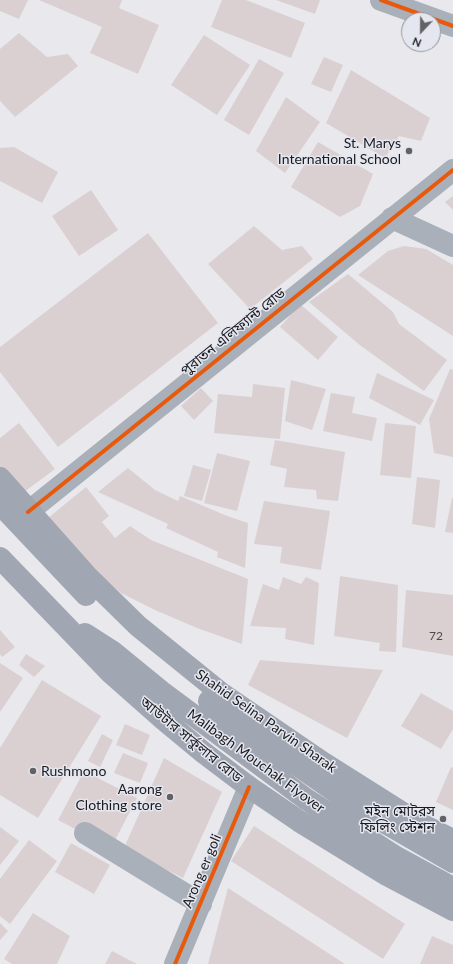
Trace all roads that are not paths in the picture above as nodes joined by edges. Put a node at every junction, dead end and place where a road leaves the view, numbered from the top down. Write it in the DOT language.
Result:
graph roads {
  1 [pos="381,0"];
  2 [pos="453,26"];
  3 [pos="453,170"];
  4 [pos="392,218"];
  5 [pos="453,246"];
  6 [pos="0,478"];
  7 [pos="0,504"];
  8 [pos="28,512"];
  9 [pos="0,558"];
  10 [pos="66,625"];
  11 [pos="249,787"];
  12 [pos="86,833"];
  13 [pos="453,840"];
  14 [pos="453,862"];
  15 [pos="453,888"];
  16 [pos="201,904"];
  17 [pos="453,910"];
  18 [pos="176,964"];
  1 -- 2 [label="street"];
  3 -- 4 [label="street, পুরাতন এলিফ্যান্ট রোড"];
  4 -- 5 [label="street"];
  4 -- 8 [label="street, পুরাতন এলিফ্যান্ট রোড"];
  6 -- 8 [label="main road, Shahid Selina Parvin Sharak"];
  7 -- 14 [label="main road"];
  8 -- 13 [label="main road, Shahid Selina Parvin Sharak"];
  9 -- 10 [label="main road, আউটার সার্কুলার রোড"];
  10 -- 11 [label="main road, আউটার সার্কুলার রোড"];
  10 -- 15 [label="main road, Malibagh Mouchak Flyover"];
  11 -- 16 [label="street, Arong er goli"];
  11 -- 17 [label="main road, আউটার সার্কুলার রোড"];
  12 -- 16 [label="street"];
  16 -- 18 [label="street, Arong er goli"];
}
